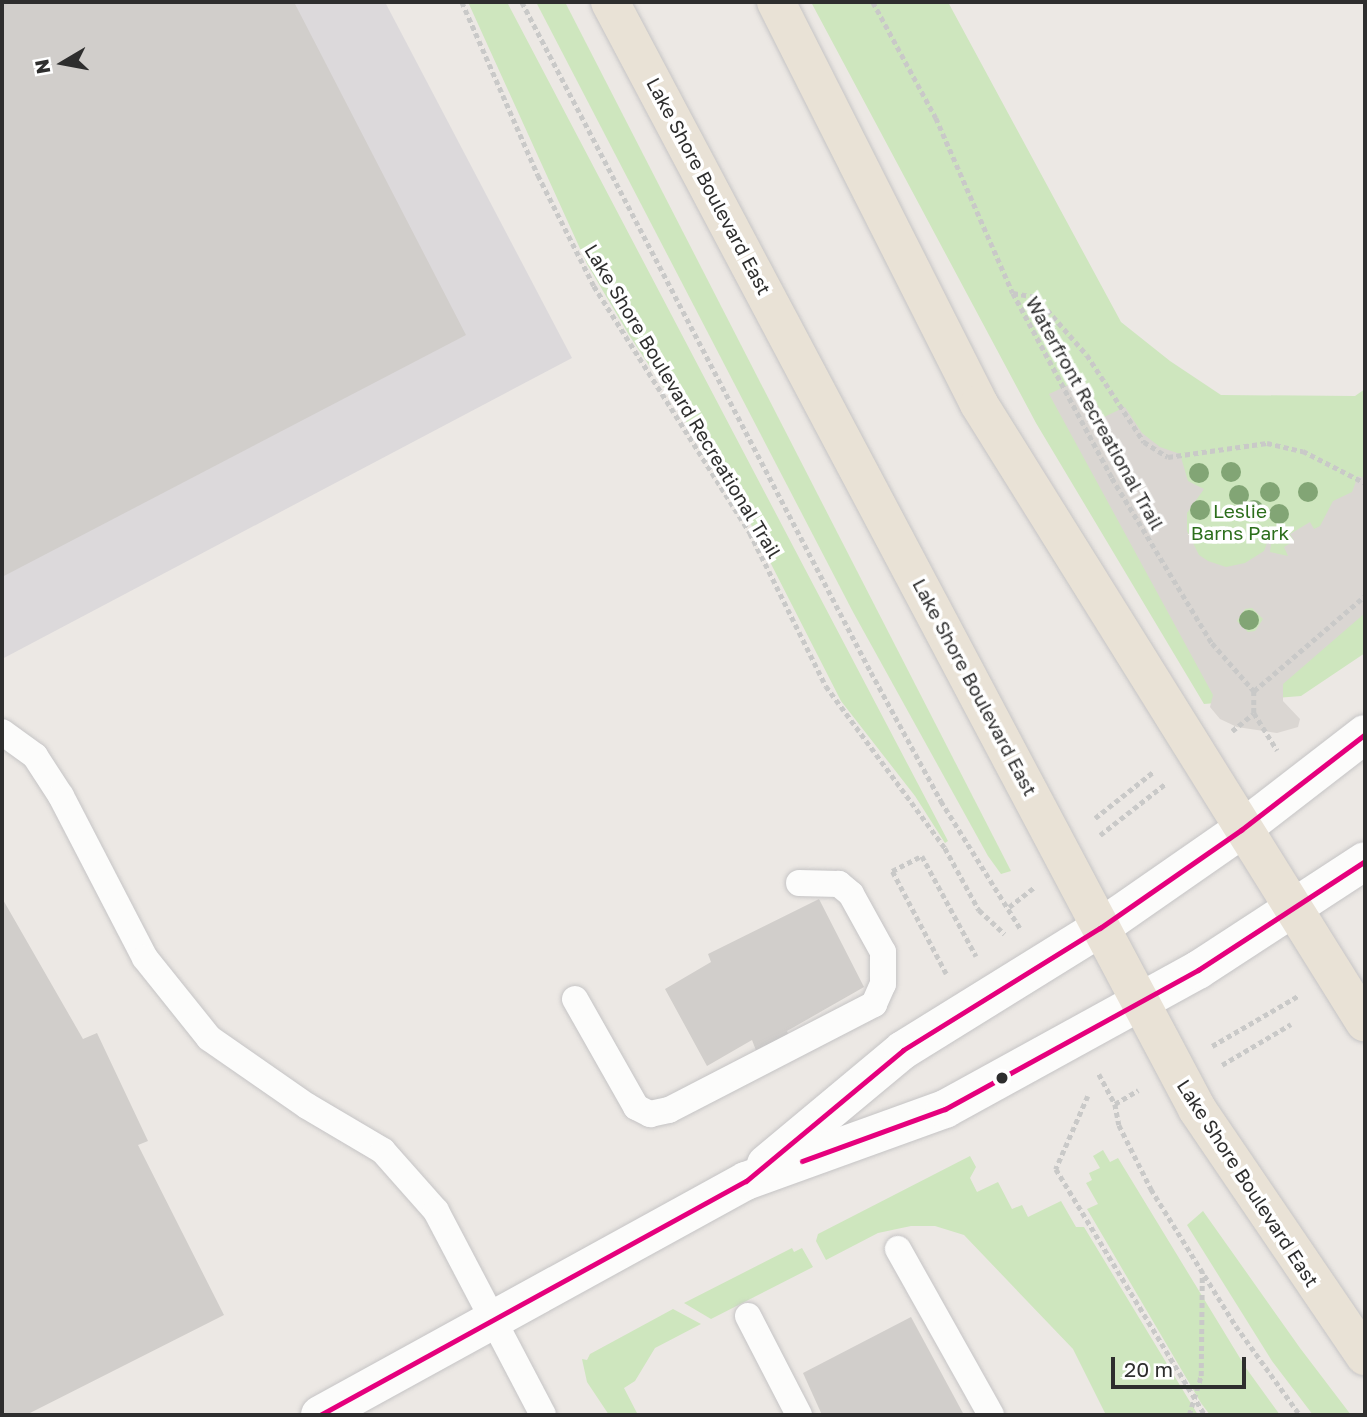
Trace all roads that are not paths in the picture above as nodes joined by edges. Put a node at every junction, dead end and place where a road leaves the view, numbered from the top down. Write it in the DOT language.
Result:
graph roads {
  1 [pos="610,2"];
  2 [pos="776,2"];
  3 [pos="2,732"];
  4 [pos="1365,734"];
  5 [pos="1241,830"];
  6 [pos="1365,861"];
  7 [pos="799,883"];
  8 [pos="1290,908"];
  9 [pos="1100,928"];
  10 [pos="575,999"];
  11 [pos="1140,1002"];
  12 [pos="1365,1023"];
  13 [pos="746,1181"];
  14 [pos="898,1249"];
  15 [pos="748,1316"];
  16 [pos="493,1322"];
  17 [pos="1365,1356"];
  18 [pos="320,1415"];
  19 [pos="543,1415"];
  20 [pos="799,1415"];
  21 [pos="991,1415"];
  1 -- 9 [label="highway, Lake Shore Boulevard East"];
  2 -- 5 [label="highway"];
  3 -- 16 [label="lane"];
  4 -- 5 [label="main road"];
  5 -- 8 [label="highway"];
  5 -- 9 [label="main road"];
  6 -- 8 [label="main road"];
  7 -- 10 [label="lane"];
  8 -- 11 [label="main road"];
  8 -- 12 [label="highway"];
  9 -- 11 [label="highway, Lake Shore Boulevard East"];
  9 -- 13 [label="main road"];
  11 -- 13 [label="main road"];
  11 -- 17 [label="highway, Lake Shore Boulevard East"];
  13 -- 16 [label="main road"];
  14 -- 21 [label="lane"];
  15 -- 20 [label="lane"];
  16 -- 18 [label="main road"];
  16 -- 19 [label="lane"];
}
